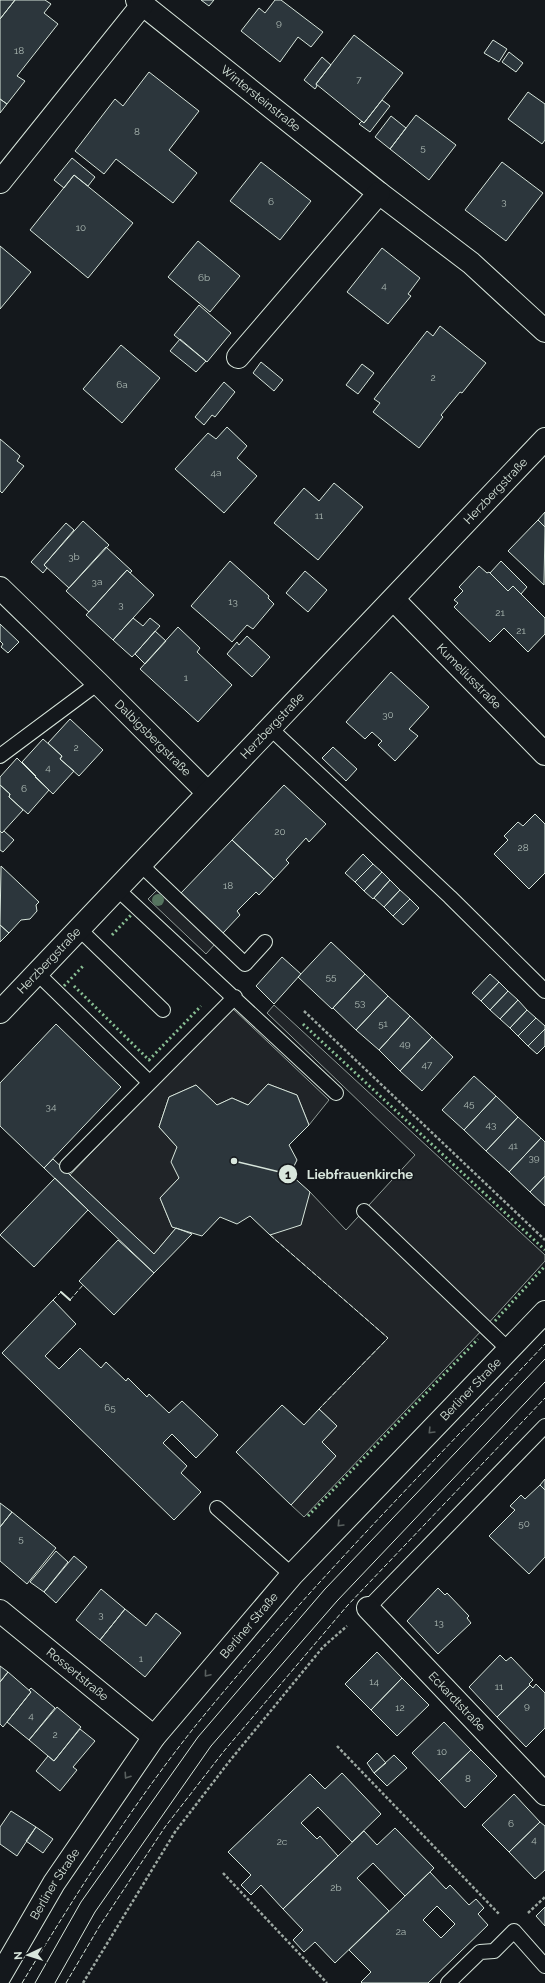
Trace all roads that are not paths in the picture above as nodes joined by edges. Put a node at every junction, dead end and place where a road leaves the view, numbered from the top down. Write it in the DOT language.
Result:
graph roads {
  1 [pos="140,2"];
  2 [pos="0,182"];
  3 [pos="379,193"];
  4 [pos="545,331"];
  5 [pos="238,357"];
  6 [pos="545,439"];
  7 [pos="0,588"];
  8 [pos="394,600"];
  9 [pos="98,683"];
  10 [pos="270,728"];
  11 [pos="545,754"];
  12 [pos="0,756"];
  13 [pos="208,793"];
  14 [pos="140,864"];
  15 [pos="116,888"];
  16 [pos="78,928"];
  17 [pos="265,942"];
  18 [pos="37,973"];
  19 [pos="545,991"];
  20 [pos="235,997"];
  21 [pos="163,1010"];
  22 [pos="0,1012"];
  23 [pos="149,1082"];
  24 [pos="336,1093"];
  25 [pos="67,1166"];
  26 [pos="364,1211"];
  27 [pos="545,1312"];
  28 [pos="509,1350"];
  29 [pos="545,1426"];
  30 [pos="217,1508"];
  31 [pos="292,1575"];
  32 [pos="368,1608"];
  33 [pos="0,1611"];
  34 [pos="154,1737"];
  35 [pos="545,1794"];
  36 [pos="545,1966"];
  37 [pos="0,1976"];
  38 [pos="448,1983"];
  1 -- 2 [label="street, Wintersteinstraße"];
  1 -- 3 [label="street, Wintersteinstraße"];
  3 -- 4 [label="street, Wintersteinstraße"];
  3 -- 5 [label="street"];
  6 -- 8 [label="street, Herzbergstraße"];
  7 -- 9 [label="street, Dalbigsbergstraße"];
  8 -- 10 [label="street, Herzbergstraße"];
  8 -- 11 [label="street, Kumeliusstraße"];
  9 -- 12 [label="lane"];
  9 -- 13 [label="street, Dalbigsbergstraße"];
  10 -- 13 [label="street, Herzbergstraße"];
  10 -- 19 [label="lane"];
  13 -- 14 [label="street, Herzbergstraße"];
  14 -- 15 [label="street, Herzbergstraße"];
  14 -- 17 [label="lane"];
  15 -- 16 [label="street, Herzbergstraße"];
  15 -- 20 [label="lane"];
  16 -- 18 [label="street, Herzbergstraße"];
  16 -- 21 [label="lane"];
  18 -- 22 [label="street, Herzbergstraße"];
  18 -- 23 [label="lane"];
  20 -- 23 [label="lane"];
  20 -- 24 [label="lane"];
  23 -- 25 [label="lane"];
  26 -- 28 [label="lane"];
  27 -- 28 [label="street, Berliner Straße"];
  28 -- 31 [label="street, Berliner Straße, one-way"];
  29 -- 32 [label="lane"];
  30 -- 31 [label="lane"];
  31 -- 34 [label="street, Berliner Straße, one-way"];
  32 -- 35 [label="street, Eckardtstraße"];
  33 -- 34 [label="street, Rossertstraße"];
  34 -- 37 [label="street, Berliner Straße, one-way"];
  36 -- 38 [label="lane"];
}
